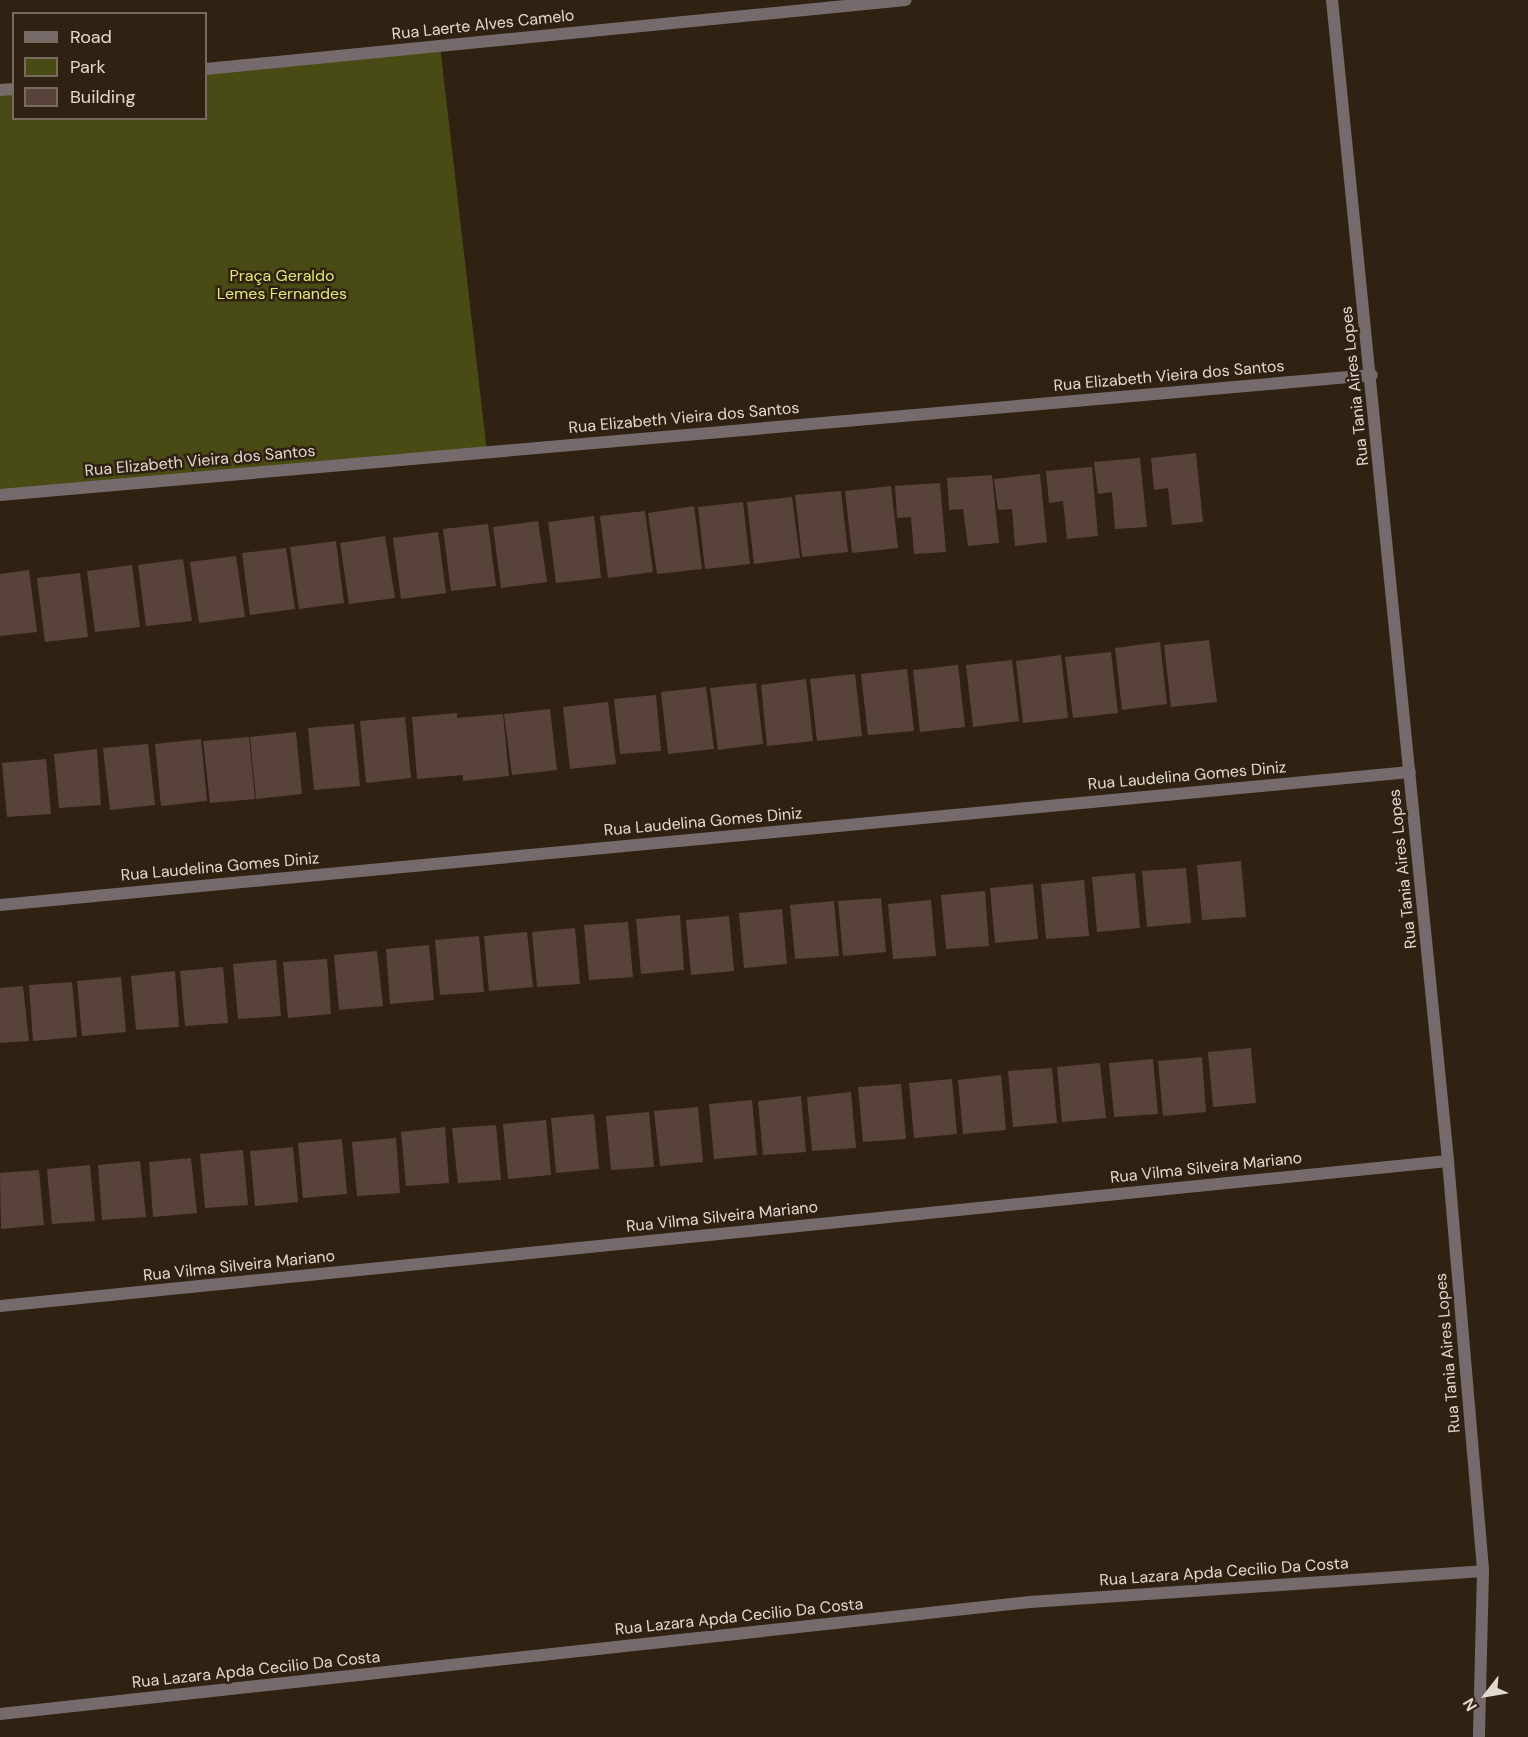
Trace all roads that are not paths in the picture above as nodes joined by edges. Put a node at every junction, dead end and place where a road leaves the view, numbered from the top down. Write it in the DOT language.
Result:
graph roads {
  1 [pos="906,0"];
  2 [pos="1332,0"];
  3 [pos="207,69"];
  4 [pos="1372,375"];
  5 [pos="0,495"];
  6 [pos="1410,772"];
  7 [pos="0,904"];
  8 [pos="1448,1161"];
  9 [pos="0,1306"];
  10 [pos="1483,1571"];
  11 [pos="0,1714"];
  12 [pos="1479,1737"];
  1 -- 3 [label="street, Rua Laerte Alves Camelo"];
  2 -- 4 [label="street, Rua Tania Aires Lopes"];
  4 -- 5 [label="street, Rua Elizabeth Vieira dos Santos"];
  4 -- 6 [label="street, Rua Tania Aires Lopes"];
  6 -- 7 [label="street, Rua Laudelina Gomes Diniz"];
  6 -- 8 [label="street, Rua Tania Aires Lopes"];
  8 -- 9 [label="street, Rua Vilma Silveira Mariano"];
  8 -- 10 [label="street, Rua Tania Aires Lopes"];
  10 -- 11 [label="street, Rua Lazara Apda Cecilio Da Costa"];
  10 -- 12 [label="street, Rua Tania Aires Lopes"];
}
